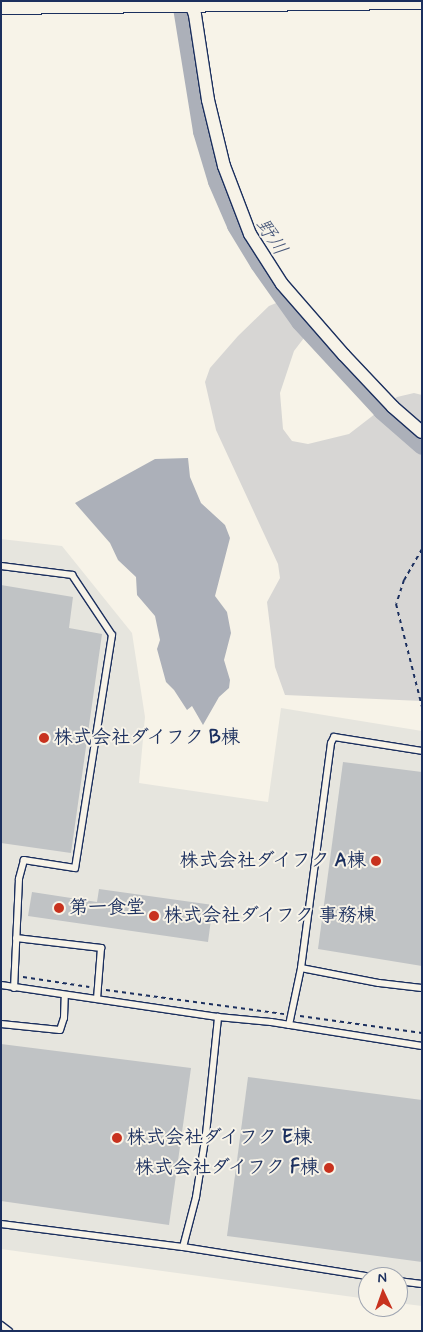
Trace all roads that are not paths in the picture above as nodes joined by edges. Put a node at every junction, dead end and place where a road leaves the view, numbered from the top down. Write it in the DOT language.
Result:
graph roads {
  1 [pos="422,3"];
  2 [pos="191,4"];
  3 [pos="1,8"];
  4 [pos="422,432"];
  5 [pos="1,566"];
  6 [pos="422,751"];
  7 [pos="16,938"];
  8 [pos="301,968"];
  9 [pos="1,986"];
  10 [pos="14,988"];
  11 [pos="422,988"];
  12 [pos="65,995"];
  13 [pos="97,999"];
  14 [pos="218,1017"];
  15 [pos="1,1024"];
  16 [pos="289,1025"];
  17 [pos="422,1046"];
  18 [pos="1,1224"];
  19 [pos="183,1247"];
  20 [pos="358,1275"];
  21 [pos="408,1282"];
  22 [pos="422,1284"];
  23 [pos="1,1325"];
  24 [pos="9,1331"];
  1 -- 2 [label="street"];
  2 -- 3 [label="street"];
  2 -- 4 [label="street"];
  5 -- 7 [label="lane"];
  6 -- 8 [label="lane"];
  7 -- 10 [label="lane"];
  7 -- 13 [label="lane"];
  8 -- 11 [label="lane"];
  8 -- 16 [label="lane"];
  9 -- 10 [label="lane"];
  10 -- 12 [label="lane"];
  12 -- 13 [label="lane"];
  12 -- 15 [label="lane"];
  13 -- 14 [label="lane"];
  14 -- 16 [label="lane"];
  14 -- 19 [label="lane"];
  16 -- 17 [label="lane"];
  18 -- 19 [label="lane"];
  19 -- 20 [label="lane"];
  21 -- 22 [label="lane"];
  23 -- 24 [label="lane"];
}
